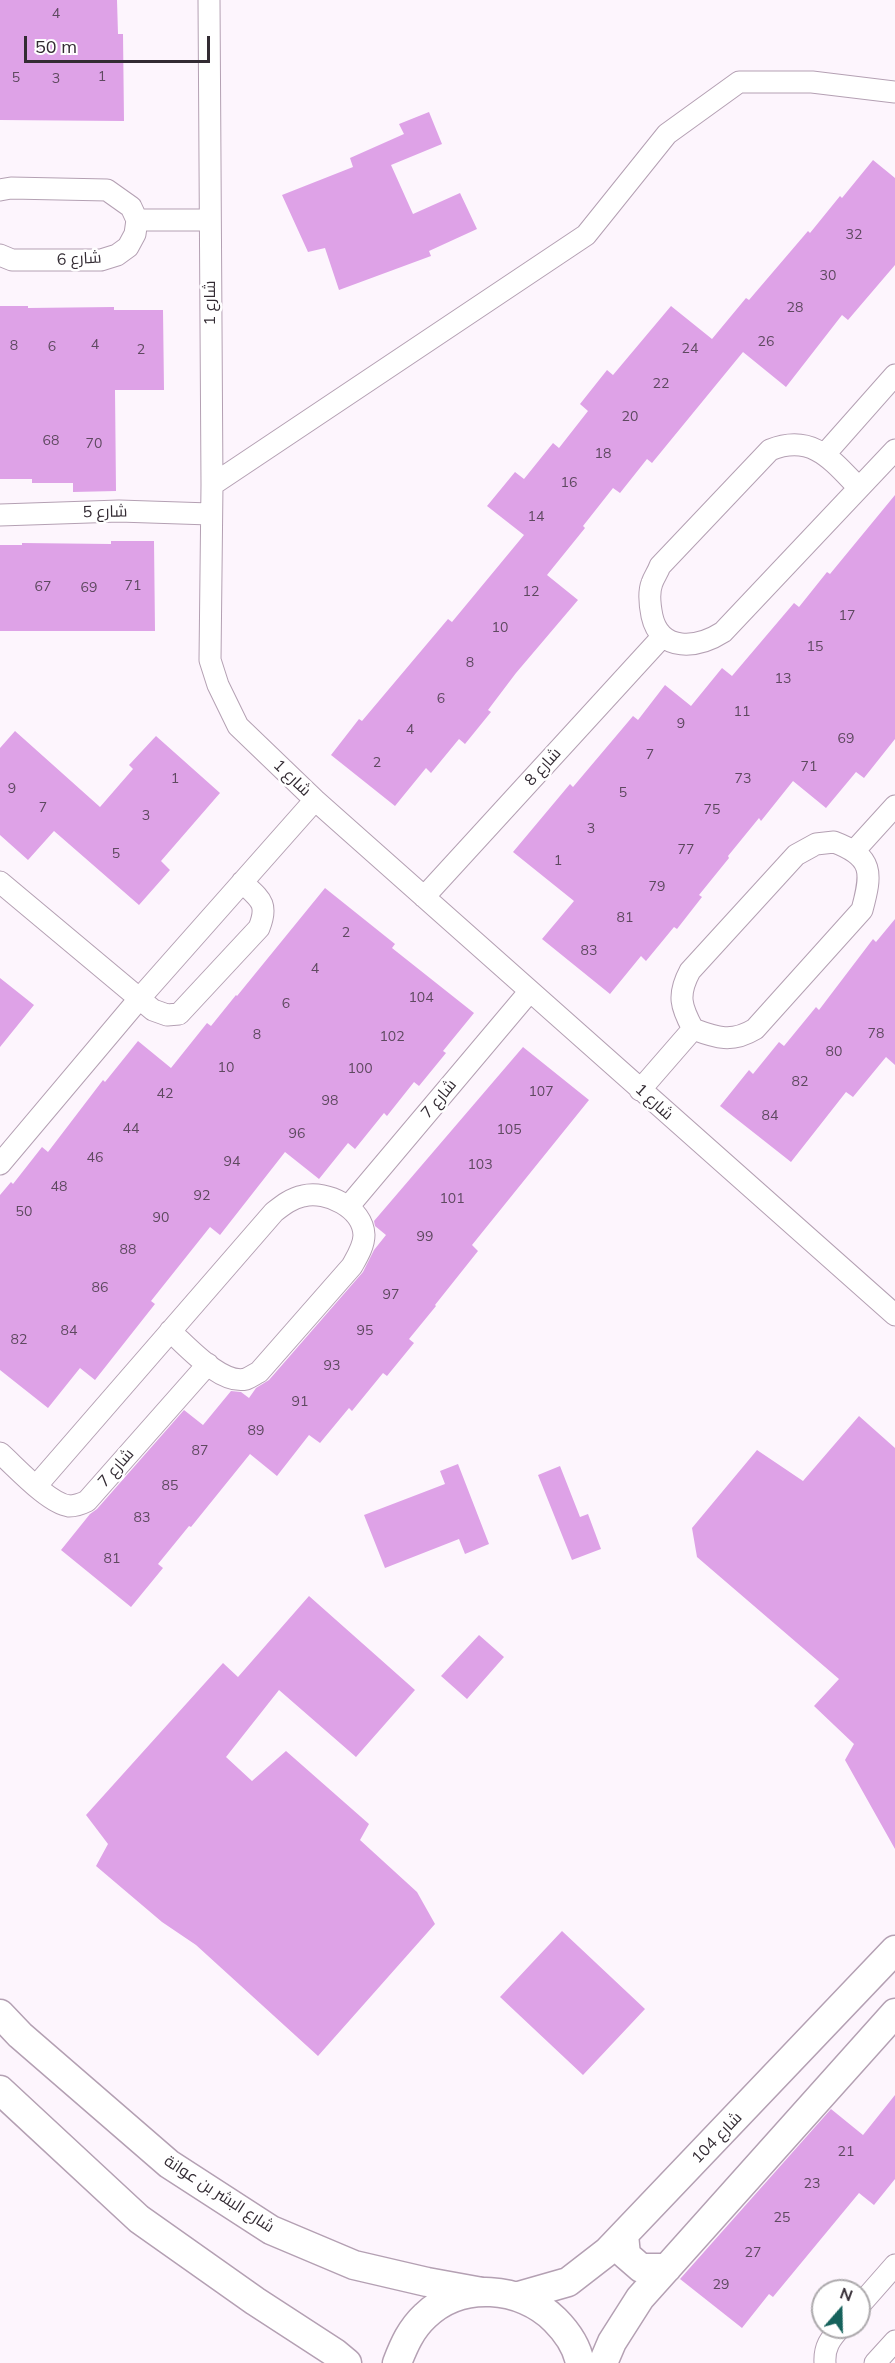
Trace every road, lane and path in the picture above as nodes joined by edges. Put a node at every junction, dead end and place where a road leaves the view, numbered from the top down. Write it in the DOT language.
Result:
graph roads {
  1 [pos="209,0"];
  2 [pos="895,92"];
  3 [pos="0,190"];
  4 [pos="138,220"];
  5 [pos="209,220"];
  6 [pos="0,255"];
  7 [pos="895,375"];
  8 [pos="895,450"];
  9 [pos="825,454"];
  10 [pos="212,485"];
  11 [pos="859,488"];
  12 [pos="210,514"];
  13 [pos="0,515"];
  14 [pos="662,637"];
  15 [pos="315,800"];
  16 [pos="895,806"];
  17 [pos="855,850"];
  18 [pos="0,882"];
  19 [pos="242,882"];
  20 [pos="424,897"];
  21 [pos="530,991"];
  22 [pos="139,999"];
  23 [pos="693,1029"];
  24 [pos="640,1090"];
  25 [pos="0,1164"];
  26 [pos="348,1208"];
  27 [pos="895,1315"];
  28 [pos="170,1331"];
  29 [pos="208,1364"];
  30 [pos="0,1453"];
  31 [pos="37,1485"];
  32 [pos="895,1950"];
  33 [pos="895,2013"];
  34 [pos="0,2014"];
  35 [pos="0,2090"];
  36 [pos="624,2235"];
  37 [pos="895,2265"];
  38 [pos="667,2268"];
  39 [pos="482,2292"];
  40 [pos="871,2292"];
  41 [pos="519,2296"];
  42 [pos="830,2339"];
  43 [pos="895,2341"];
  44 [pos="347,2363"];
  45 [pos="397,2363"];
  46 [pos="580,2363"];
  47 [pos="603,2363"];
  48 [pos="825,2363"];
  49 [pos="875,2363"];
  1 -- 5 [label="street, شارع 1"];
  2 -- 10 [label="street"];
  3 -- 4 [label="street"];
  4 -- 5 [label="street"];
  4 -- 6 [label="street, شارع 6"];
  5 -- 10 [label="street, شارع 1"];
  7 -- 9 [label="street"];
  8 -- 11 [label="street"];
  9 -- 11 [label="street"];
  9 -- 14 [label="street"];
  10 -- 12 [label="street, شارع 1"];
  11 -- 14 [label="street"];
  12 -- 13 [label="street, شارع 5"];
  12 -- 15 [label="street, شارع 1"];
  14 -- 20 [label="street, شارع 8"];
  15 -- 19 [label="street"];
  15 -- 20 [label="street, شارع 1"];
  16 -- 17 [label="street"];
  17 -- 23 [label="street"];
  17 -- 23 [label="street"];
  18 -- 22 [label="street"];
  19 -- 22 [label="street"];
  19 -- 22 [label="street"];
  20 -- 21 [label="street, شارع 1"];
  21 -- 24 [label="street, شارع 1"];
  21 -- 26 [label="street, شارع 7"];
  22 -- 25 [label="street"];
  23 -- 24 [label="street"];
  24 -- 27 [label="street, شارع 1"];
  26 -- 28 [label="street"];
  26 -- 29 [label="street"];
  28 -- 29 [label="street"];
  28 -- 31 [label="street"];
  29 -- 31 [label="street, شارع 7"];
  30 -- 31 [label="street, شارع 7"];
  32 -- 36 [label="main road, شارع 104"];
  33 -- 38 [label="main road"];
  34 -- 39 [label="main road, شارع البشر بن عوانة"];
  35 -- 44 [label="main road"];
  36 -- 38 [label="main road"];
  36 -- 41 [label="main road, شارع 104"];
  37 -- 40 [label="street"];
  38 -- 47 [label="main road"];
  39 -- 41 [label="main road"];
  39 -- 45 [label="main road"];
  41 -- 46 [label="main road"];
  42 -- 48 [label="street"];
  43 -- 49 [label="street"];
}
